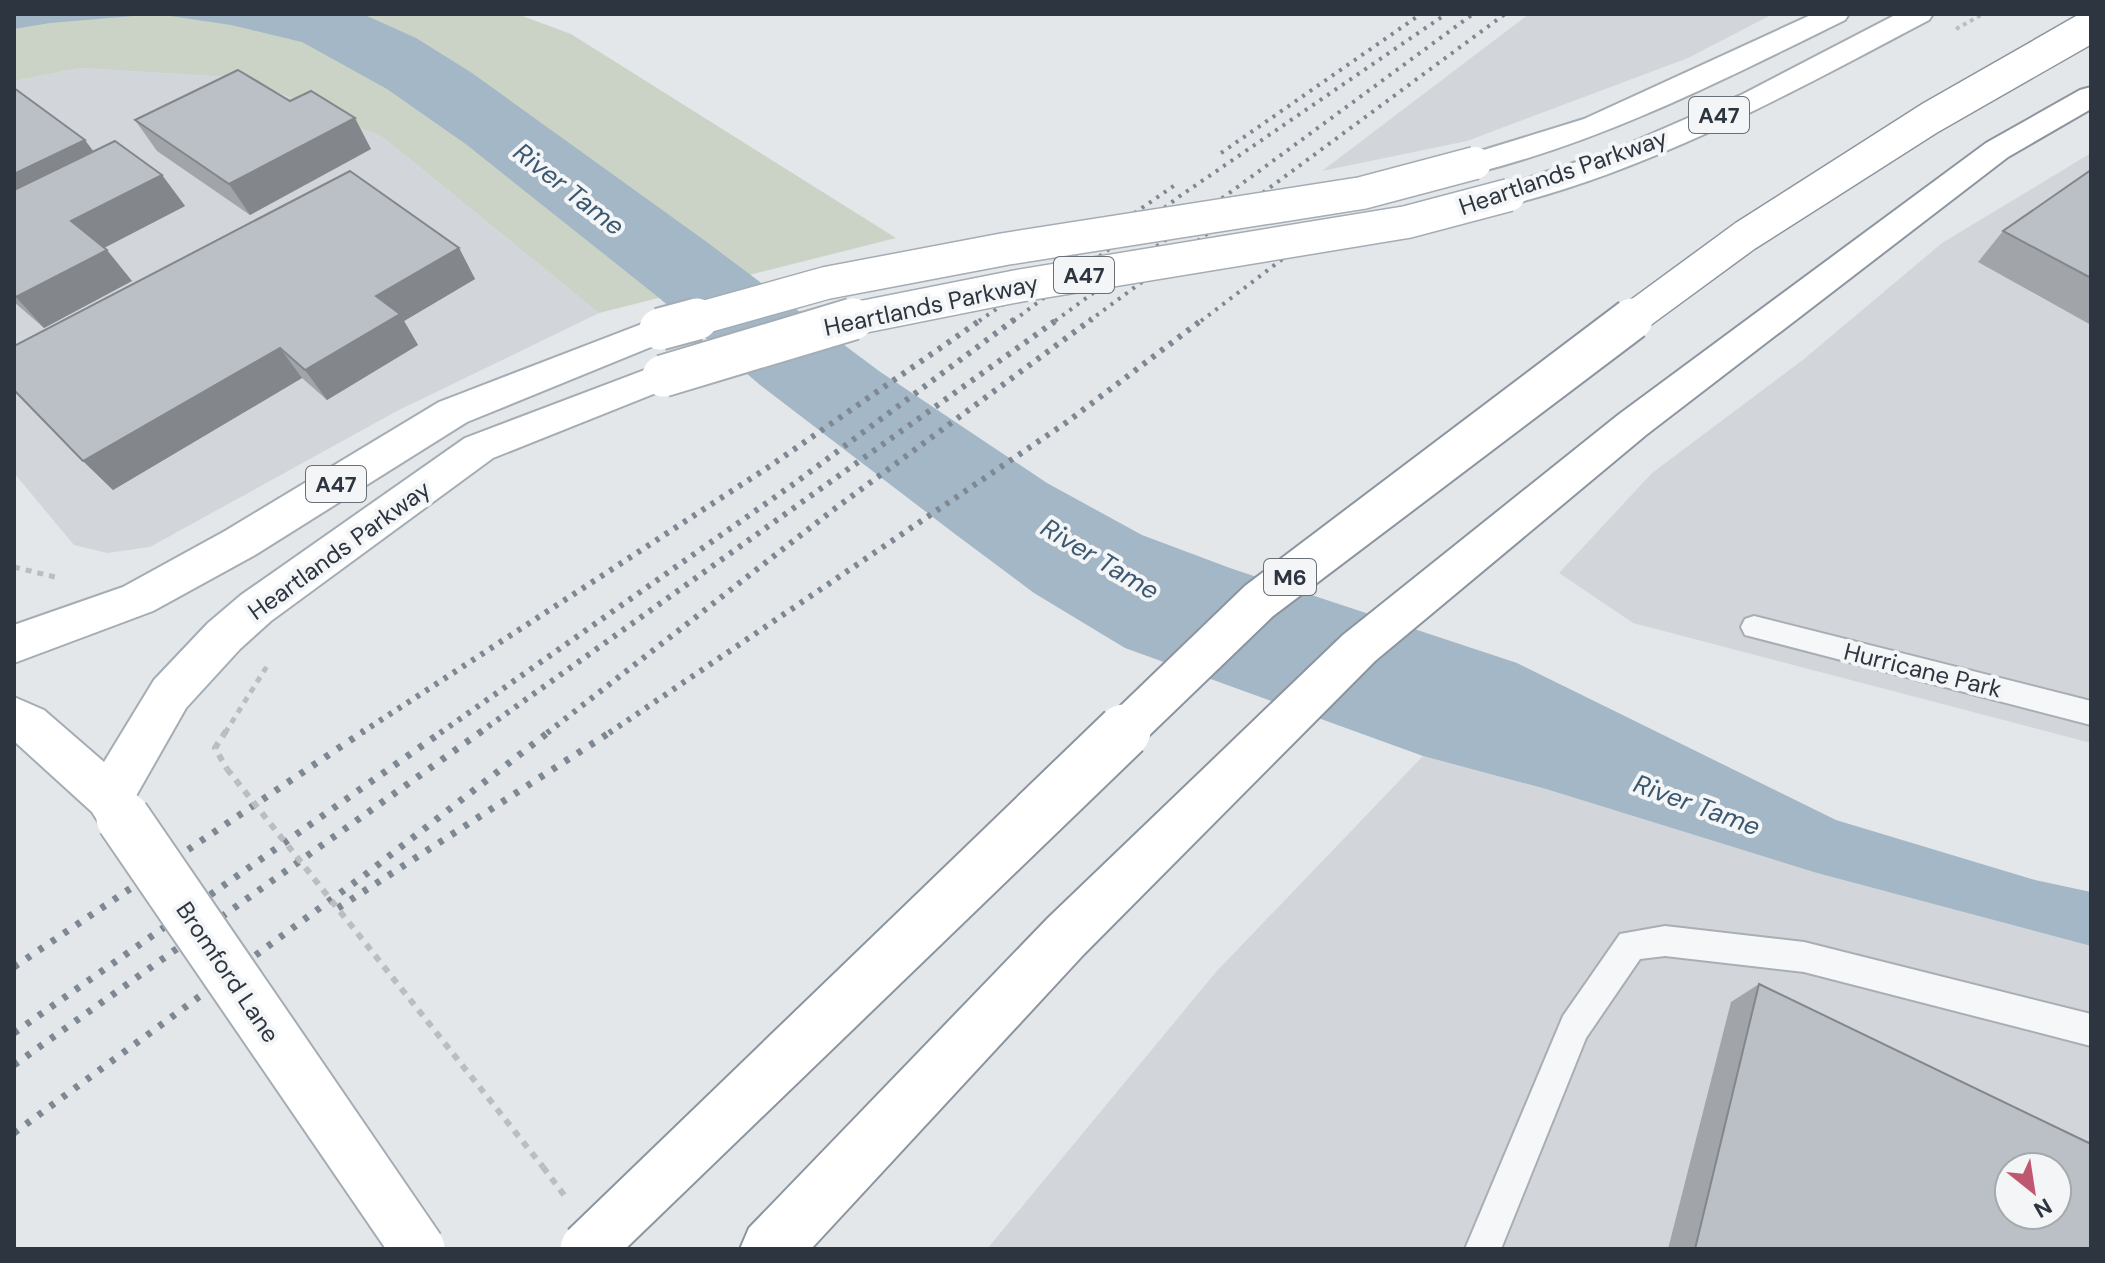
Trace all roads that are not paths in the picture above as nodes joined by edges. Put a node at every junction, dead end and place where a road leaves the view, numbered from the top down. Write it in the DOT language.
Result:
graph roads {
  1 [pos="1835,14"];
  2 [pos="1919,14"];
  3 [pos="2091,26"];
  4 [pos="2091,96"];
  5 [pos="1754,627"];
  6 [pos="14,644"];
  7 [pos="2091,713"];
  8 [pos="14,717"];
  9 [pos="116,807"];
  10 [pos="2091,1030"];
  11 [pos="418,1249"];
  12 [pos="587,1249"];
  13 [pos="770,1249"];
  14 [pos="1483,1249"];
  1 -- 6 [label="main road, Heartlands Parkway / A47, bridge"];
  2 -- 9 [label="main road, Heartlands Parkway / A47, bridge"];
  3 -- 12 [label="main road, M6, bridge"];
  4 -- 13 [label="main road"];
  5 -- 7 [label="lane, Hurricane Park"];
  8 -- 9 [label="main road, Bromford Lane"];
  9 -- 11 [label="main road, Bromford Lane, bridge"];
  10 -- 14 [label="lane"];
}
